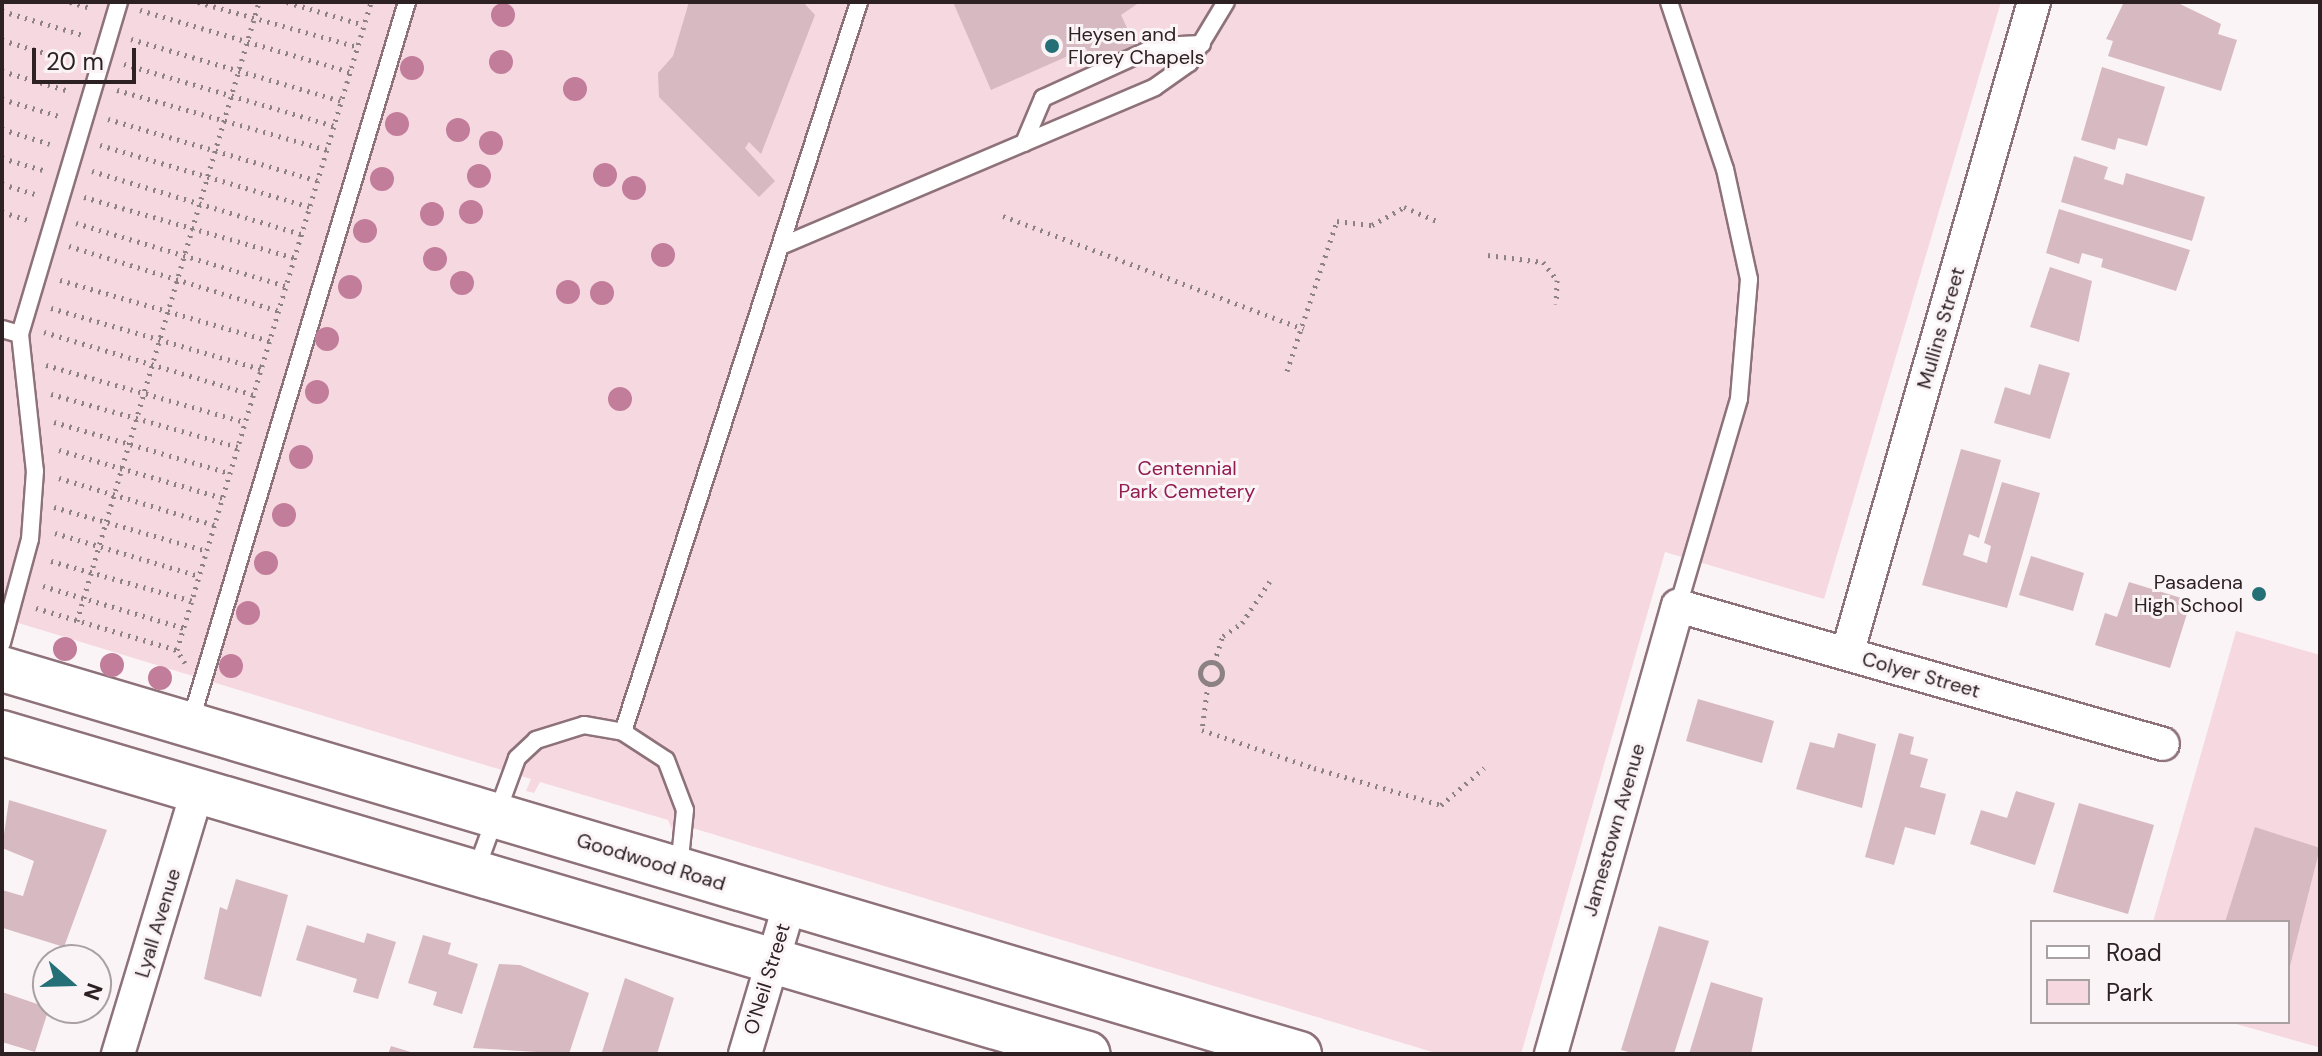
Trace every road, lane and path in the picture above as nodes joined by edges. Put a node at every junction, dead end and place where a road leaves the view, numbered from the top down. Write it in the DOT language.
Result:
graph roads {
  1 [pos="198,2"];
  2 [pos="259,2"];
  3 [pos="287,2"];
  4 [pos="371,2"];
  5 [pos="407,2"];
  6 [pos="859,2"];
  7 [pos="1226,2"];
  8 [pos="1669,2"];
  9 [pos="2034,2"];
  10 [pos="118,3"];
  11 [pos="2,11"];
  12 [pos="255,18"];
  13 [pos="364,25"];
  14 [pos="2,40"];
  15 [pos="248,42"];
  16 [pos="1202,44"];
  17 [pos="358,47"];
  18 [pos="2,71"];
  19 [pos="239,71"];
  20 [pos="350,72"];
  21 [pos="232,96"];
  22 [pos="2,99"];
  23 [pos="341,101"];
  24 [pos="225,121"];
  25 [pos="82,124"];
  26 [pos="334,126"];
  27 [pos="2,129"];
  28 [pos="1024,143"];
  29 [pos="327,150"];
  30 [pos="216,151"];
  31 [pos="2,158"];
  32 [pos="208,177"];
  33 [pos="318,181"];
  34 [pos="2,184"];
  35 [pos="200,204"];
  36 [pos="310,207"];
  37 [pos="1003,216"];
  38 [pos="1439,222"];
  39 [pos="193,228"];
  40 [pos="301,234"];
  41 [pos="48,240"];
  42 [pos="781,246"];
  43 [pos="1488,255"];
  44 [pos="185,256"];
  45 [pos="295,258"];
  46 [pos="38,273"];
  47 [pos="178,280"];
  48 [pos="286,286"];
  49 [pos="29,301"];
  50 [pos="1556,304"];
  51 [pos="168,311"];
  52 [pos="279,311"];
  53 [pos="2,329"];
  54 [pos="1303,329"];
  55 [pos="21,330"];
  56 [pos="160,339"];
  57 [pos="270,341"];
  58 [pos="22,358"];
  59 [pos="153,364"];
  60 [pos="261,369"];
  61 [pos="1287,371"];
  62 [pos="25,386"];
  63 [pos="145,393"];
  64 [pos="254,395"];
  65 [pos="27,414"];
  66 [pos="137,418"];
  67 [pos="245,422"];
  68 [pos="31,441"];
  69 [pos="129,443"];
  70 [pos="238,447"];
  71 [pos="122,469"];
  72 [pos="35,471"];
  73 [pos="230,473"];
  74 [pos="114,495"];
  75 [pos="223,498"];
  76 [pos="33,500"];
  77 [pos="106,522"];
  78 [pos="215,525"];
  79 [pos="31,526"];
  80 [pos="99,546"];
  81 [pos="207,551"];
  82 [pos="26,553"];
  83 [pos="92,572"];
  84 [pos="199,576"];
  85 [pos="20,578"];
  86 [pos="1270,581"];
  87 [pos="84,598"];
  88 [pos="13,601"];
  89 [pos="192,601"];
  90 [pos="1678,606"];
  91 [pos="77,621"];
  92 [pos="184,628"];
  93 [pos="2,643"];
  94 [pos="1847,654"];
  95 [pos="1214,663"];
  96 [pos="2,669"];
  97 [pos="1208,684"];
  98 [pos="190,724"];
  99 [pos="623,732"];
  100 [pos="2,733"];
  101 [pos="2163,744"];
  102 [pos="1484,768"];
  103 [pos="197,792"];
  104 [pos="493,814"];
  105 [pos="679,870"];
  106 [pos="475,875"];
  107 [pos="790,903"];
  108 [pos="772,963"];
  109 [pos="118,1054"];
  110 [pos="745,1054"];
  111 [pos="1088,1054"];
  112 [pos="1299,1054"];
  113 [pos="1551,1054"];
  1 -- 12 [label="path"];
  2 -- 12 [label="path"];
  3 -- 13 [label="path"];
  4 -- 13 [label="path"];
  5 -- 98 [label="lane"];
  6 -- 42 [label="lane"];
  7 -- 16 [label="lane"];
  8 -- 90 [label="lane"];
  9 -- 94 [label="street, Mullins Street"];
  10 -- 15 [label="path"];
  10 -- 25 [label="lane"];
  11 -- 25 [label="path"];
  12 -- 15 [label="path"];
  12 -- 17 [label="path"];
  13 -- 17 [label="path"];
  14 -- 25 [label="path"];
  15 -- 19 [label="path"];
  15 -- 20 [label="path"];
  16 -- 28 [label="lane"];
  16 -- 28 [label="lane"];
  17 -- 20 [label="path"];
  18 -- 25 [label="path"];
  19 -- 21 [label="path"];
  19 -- 23 [label="path"];
  19 -- 25 [label="path"];
  20 -- 23 [label="path"];
  21 -- 24 [label="path"];
  21 -- 25 [label="path"];
  21 -- 26 [label="path"];
  22 -- 25 [label="path"];
  23 -- 26 [label="path"];
  24 -- 25 [label="path"];
  24 -- 29 [label="path"];
  24 -- 30 [label="path"];
  25 -- 27 [label="path"];
  25 -- 30 [label="path"];
  25 -- 31 [label="path"];
  25 -- 32 [label="path"];
  25 -- 34 [label="path"];
  25 -- 35 [label="path"];
  25 -- 39 [label="path"];
  25 -- 41 [label="lane"];
  25 -- 44 [label="path"];
  26 -- 29 [label="path"];
  28 -- 42 [label="lane"];
  29 -- 33 [label="path"];
  30 -- 32 [label="path"];
  30 -- 33 [label="path"];
  32 -- 35 [label="path"];
  32 -- 36 [label="path"];
  33 -- 36 [label="path"];
  35 -- 39 [label="path"];
  35 -- 40 [label="path"];
  36 -- 40 [label="path"];
  37 -- 54 [label="path"];
  38 -- 54 [label="path"];
  39 -- 44 [label="path"];
  39 -- 45 [label="path"];
  40 -- 45 [label="path"];
  41 -- 46 [label="lane"];
  41 -- 47 [label="path"];
  42 -- 99 [label="lane"];
  43 -- 50 [label="path"];
  44 -- 47 [label="path"];
  44 -- 48 [label="path"];
  45 -- 48 [label="path"];
  46 -- 49 [label="lane"];
  46 -- 51 [label="path"];
  47 -- 51 [label="path"];
  47 -- 52 [label="path"];
  48 -- 52 [label="path"];
  49 -- 55 [label="lane"];
  49 -- 56 [label="path"];
  51 -- 56 [label="path"];
  51 -- 57 [label="path"];
  52 -- 57 [label="path"];
  53 -- 55 [label="lane"];
  54 -- 61 [label="path"];
  55 -- 58 [label="lane"];
  55 -- 59 [label="path"];
  56 -- 59 [label="path"];
  56 -- 60 [label="path"];
  57 -- 60 [label="path"];
  58 -- 62 [label="lane"];
  58 -- 63 [label="path"];
  59 -- 63 [label="path"];
  59 -- 64 [label="path"];
  60 -- 64 [label="path"];
  62 -- 65 [label="lane"];
  62 -- 66 [label="path"];
  63 -- 66 [label="path"];
  63 -- 67 [label="path"];
  64 -- 67 [label="path"];
  65 -- 68 [label="lane"];
  65 -- 69 [label="path"];
  66 -- 69 [label="path"];
  66 -- 70 [label="path"];
  67 -- 70 [label="path"];
  68 -- 71 [label="path"];
  68 -- 72 [label="lane"];
  69 -- 71 [label="path"];
  69 -- 73 [label="path"];
  70 -- 73 [label="path"];
  71 -- 74 [label="path"];
  71 -- 75 [label="path"];
  72 -- 74 [label="path"];
  72 -- 76 [label="lane"];
  73 -- 75 [label="path"];
  74 -- 77 [label="path"];
  74 -- 78 [label="path"];
  75 -- 78 [label="path"];
  76 -- 77 [label="path"];
  76 -- 79 [label="lane"];
  77 -- 80 [label="path"];
  77 -- 81 [label="path"];
  78 -- 81 [label="path"];
  79 -- 80 [label="path"];
  79 -- 82 [label="lane"];
  80 -- 83 [label="path"];
  80 -- 84 [label="path"];
  81 -- 84 [label="path"];
  82 -- 83 [label="path"];
  82 -- 85 [label="lane"];
  83 -- 87 [label="path"];
  83 -- 89 [label="path"];
  84 -- 89 [label="path"];
  85 -- 87 [label="path"];
  85 -- 88 [label="lane"];
  86 -- 95 [label="path"];
  87 -- 91 [label="path"];
  87 -- 92 [label="path"];
  88 -- 91 [label="path"];
  88 -- 93 [label="lane"];
  89 -- 92 [label="path"];
  90 -- 94 [label="street, Colyer Street"];
  90 -- 113 [label="street, Jamestown Avenue"];
  91 -- 92 [label="path"];
  94 -- 101 [label="street, Colyer Street"];
  95 -- 97 [label="path"];
  95 -- 97 [label="path"];
  96 -- 98 [label="main road, Goodwood Road"];
  97 -- 102 [label="path"];
  98 -- 104 [label="main road, Goodwood Road"];
  99 -- 104 [label="lane"];
  99 -- 105 [label="lane"];
  100 -- 103 [label="main road"];
  103 -- 106 [label="main road"];
  103 -- 109 [label="street, Lyall Avenue"];
  104 -- 105 [label="main road, Goodwood Road"];
  104 -- 106 [label="lane"];
  105 -- 107 [label="main road, Goodwood Road"];
  106 -- 108 [label="main road"];
  107 -- 108 [label="street, O'Neil Street"];
  107 -- 112 [label="main road, Goodwood Road"];
  108 -- 110 [label="street, O'Neil Street"];
  108 -- 111 [label="main road"];
}
